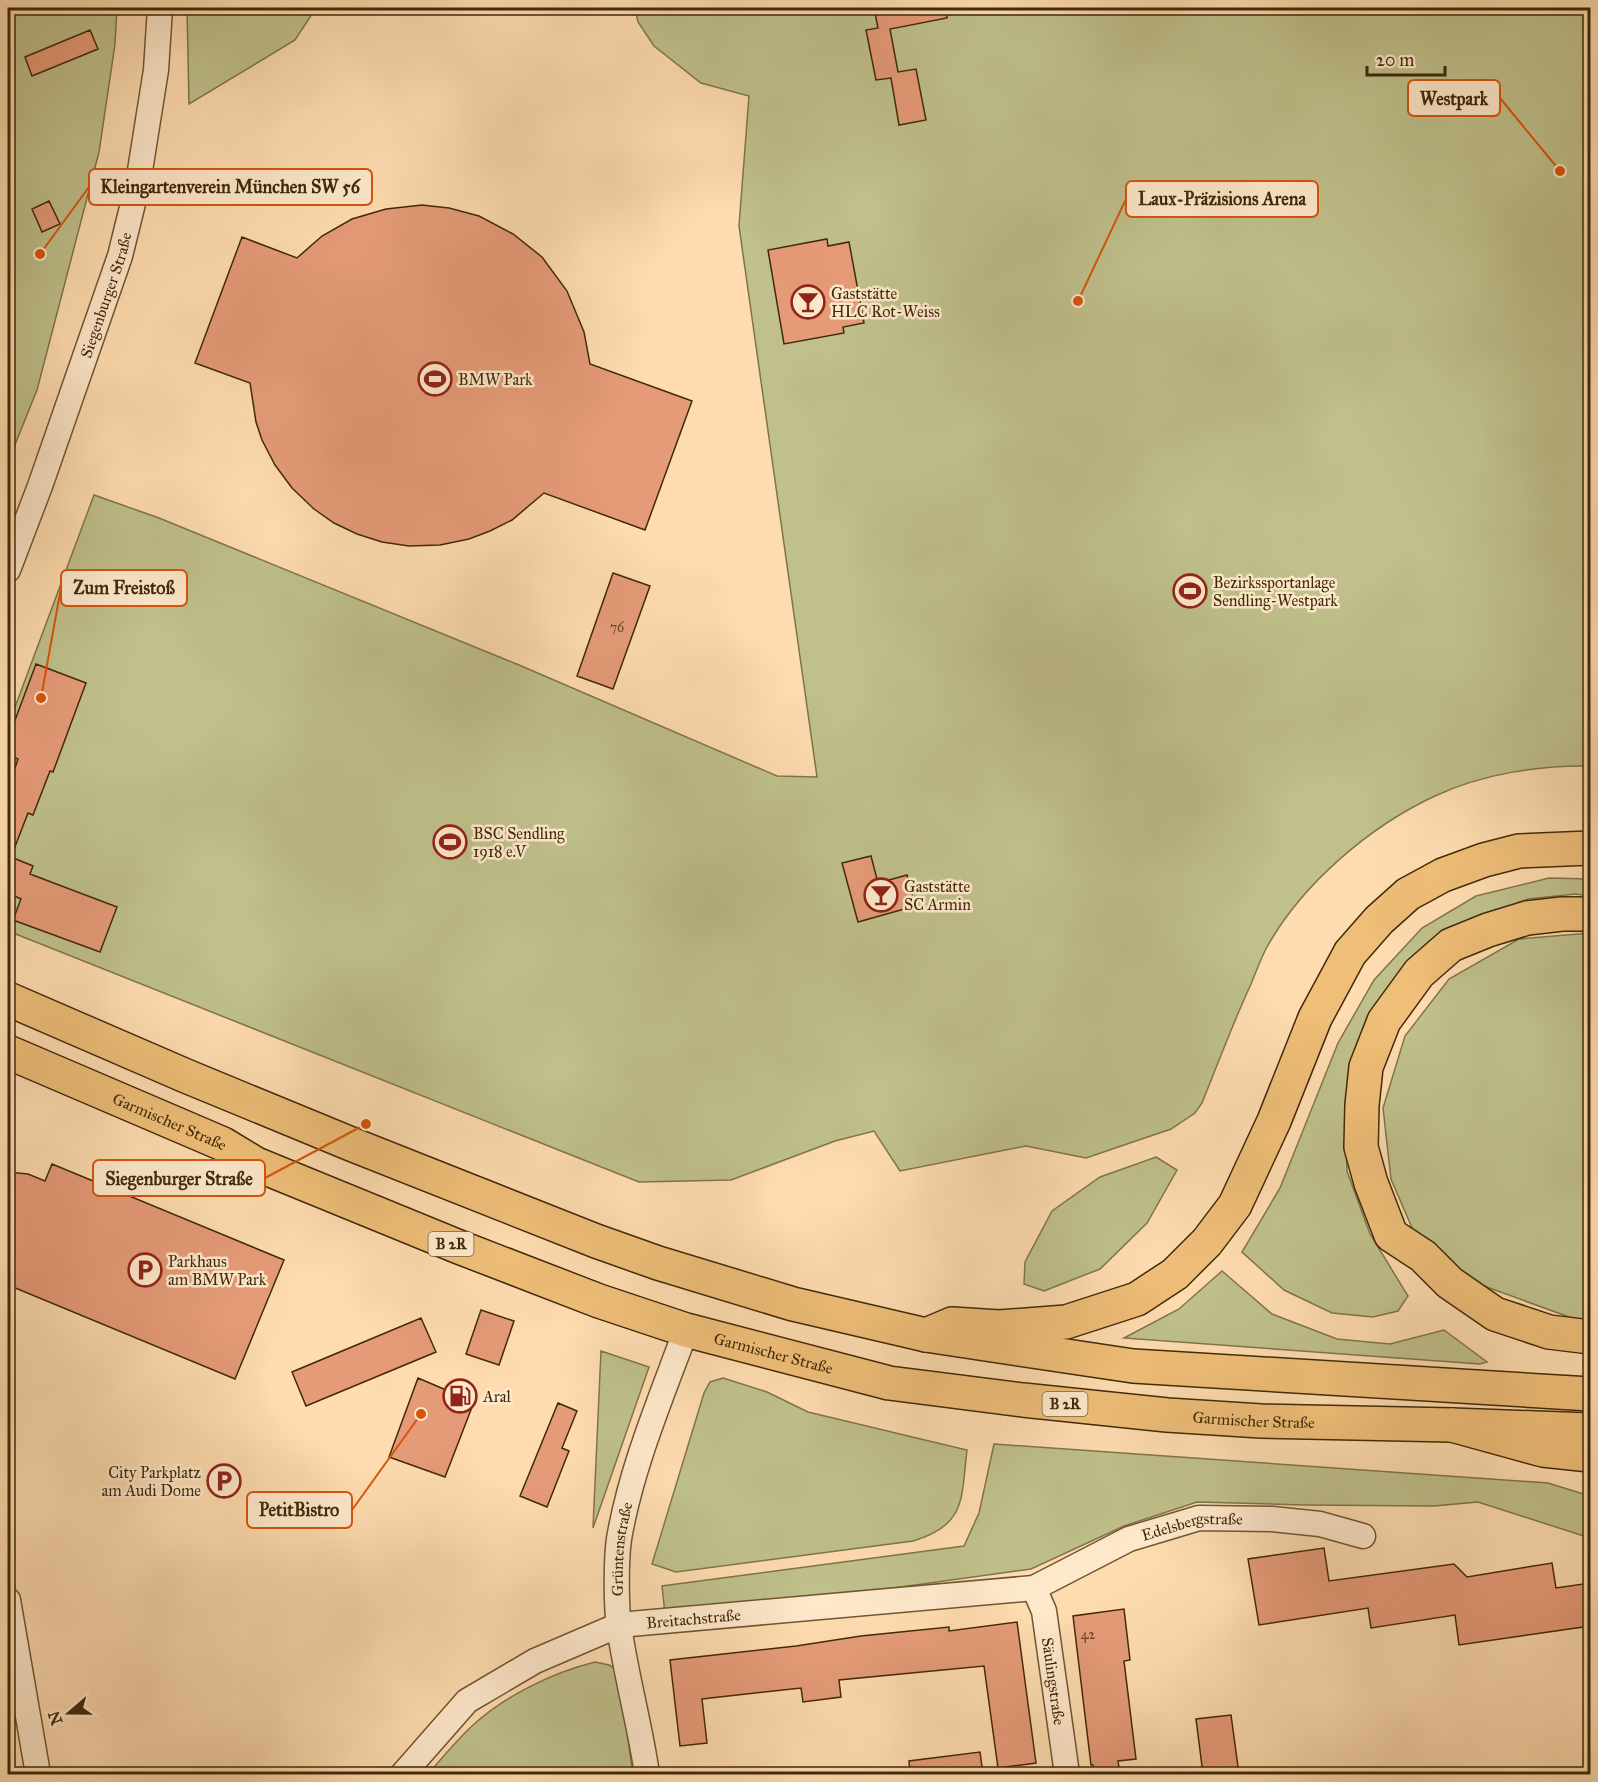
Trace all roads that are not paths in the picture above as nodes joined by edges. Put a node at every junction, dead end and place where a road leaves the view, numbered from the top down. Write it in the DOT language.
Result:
graph roads {
  1 [pos="160,8"];
  2 [pos="8,570"];
  3 [pos="1590,848"];
  4 [pos="1590,914"];
  5 [pos="8,999"];
  6 [pos="8,1052"];
  7 [pos="686,1330"];
  8 [pos="926,1335"];
  9 [pos="1590,1337"];
  10 [pos="1590,1394"];
  11 [pos="1452,1425"];
  12 [pos="1590,1430"];
  13 [pos="1590,1455"];
  14 [pos="1363,1536"];
  15 [pos="1034,1588"];
  16 [pos="8,1600"];
  17 [pos="619,1625"];
  18 [pos="38,1774"];
  19 [pos="404,1774"];
  20 [pos="647,1774"];
  21 [pos="1068,1774"];
  1 -- 2 [label="street, Siegenburger Straße"];
  3 -- 8 [label="highway"];
  4 -- 9 [label="highway"];
  5 -- 8 [label="highway"];
  6 -- 7 [label="highway, Garmischer Straße / B 2R"];
  7 -- 11 [label="highway, Garmischer Straße / B 2R"];
  7 -- 17 [label="street, Grüntenstraße"];
  8 -- 10 [label="highway"];
  11 -- 12 [label="highway, Garmischer Straße / B 2R"];
  11 -- 13 [label="highway"];
  14 -- 15 [label="street, Edelsbergstraße"];
  15 -- 17 [label="street, Breitachstraße"];
  15 -- 21 [label="street, Säulingstraße"];
  16 -- 18 [label="street"];
  17 -- 19 [label="street, Breitachstraße"];
  17 -- 20 [label="street, Grüntenstraße"];
}
